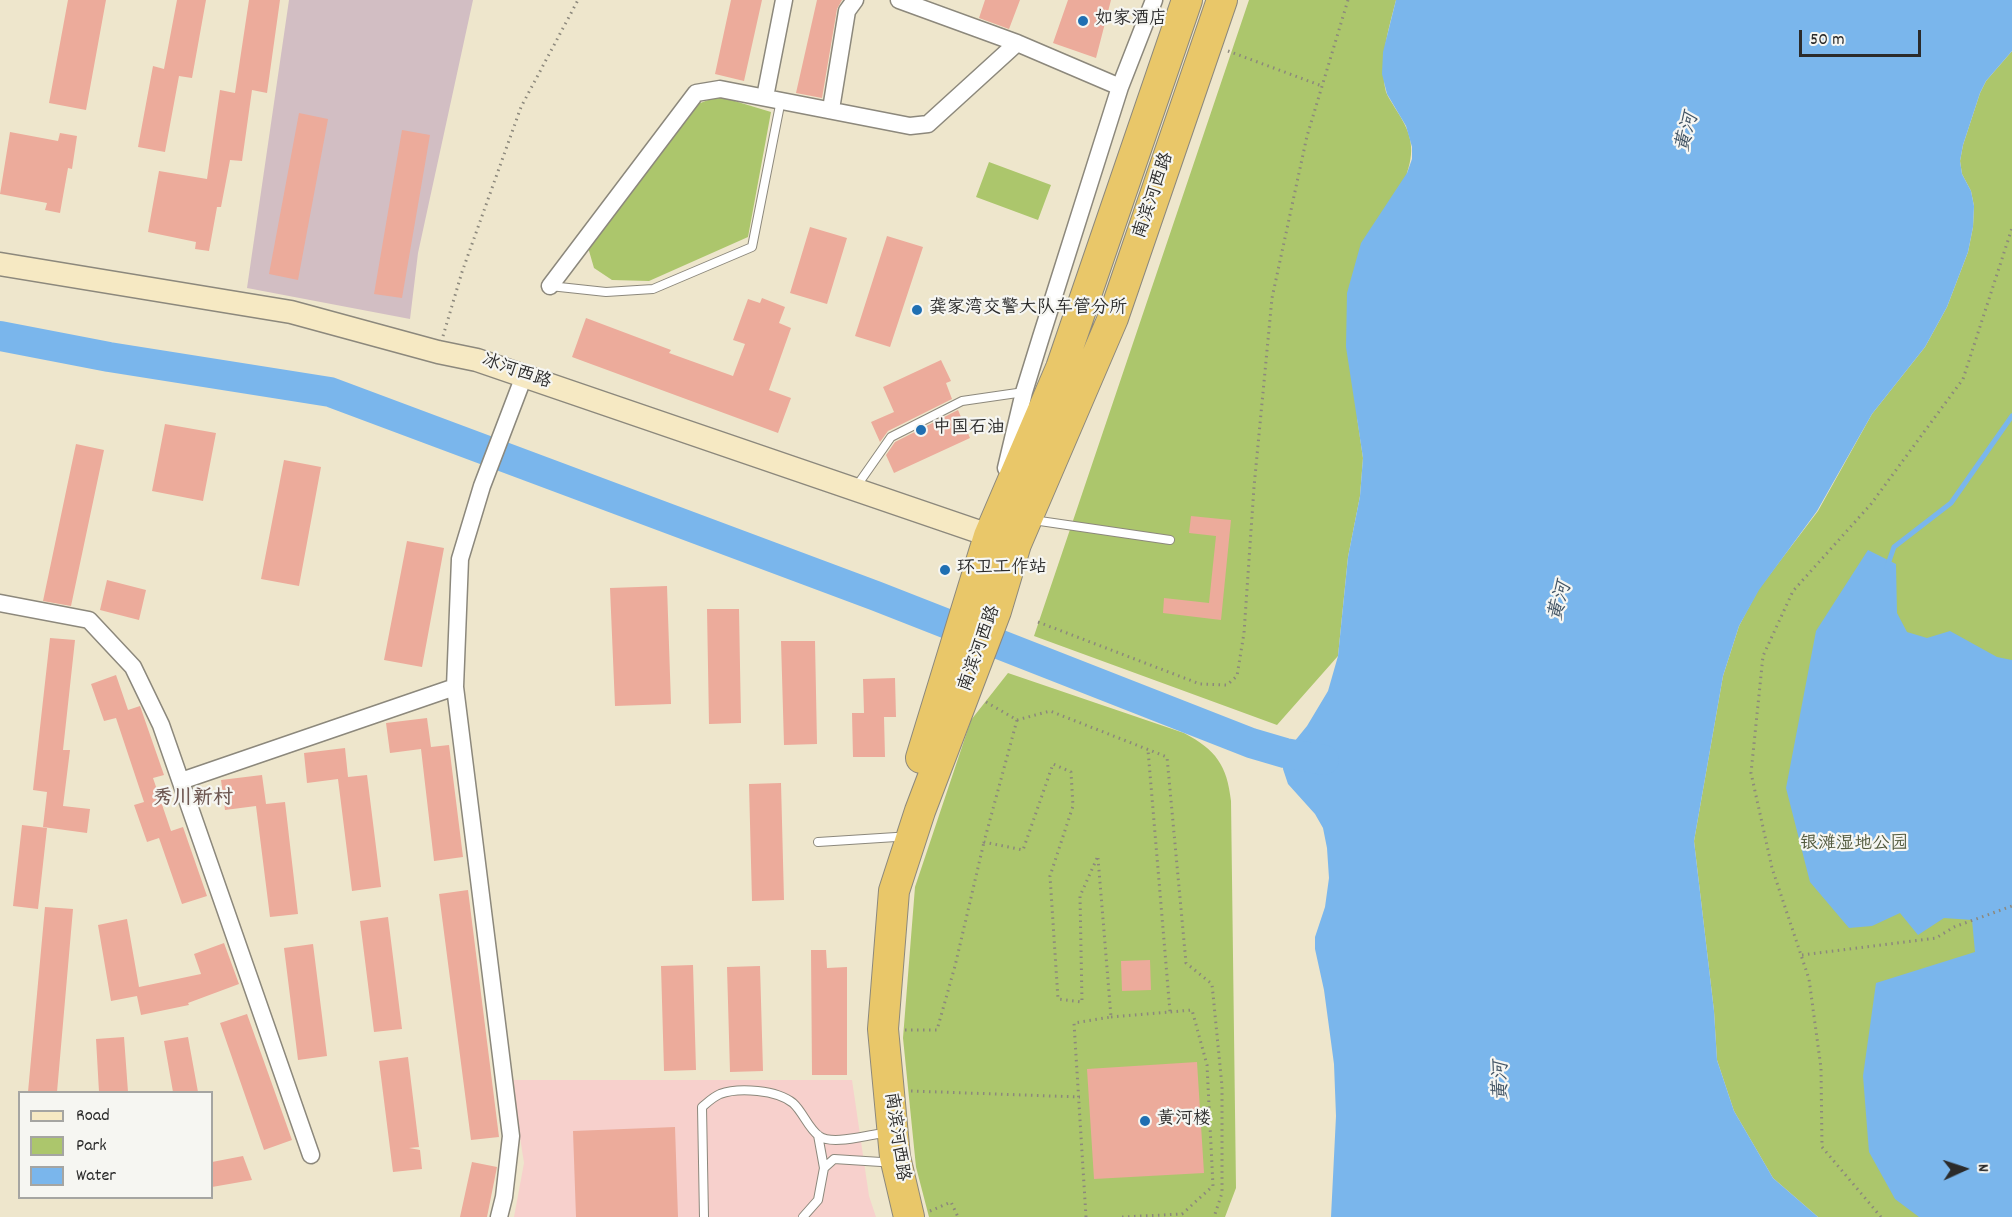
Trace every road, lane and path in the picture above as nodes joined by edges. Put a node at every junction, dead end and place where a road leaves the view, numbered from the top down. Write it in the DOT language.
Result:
graph roads {
  1 [pos="578,0"];
  2 [pos="784,0"];
  3 [pos="855,0"];
  4 [pos="899,0"];
  5 [pos="1154,0"];
  6 [pos="1187,0"];
  7 [pos="1222,0"];
  8 [pos="1348,0"];
  9 [pos="1017,43"];
  10 [pos="1208,44"];
  11 [pos="1322,86"];
  12 [pos="1120,87"];
  13 [pos="773,99"];
  14 [pos="831,109"];
  15 [pos="2012,228"];
  16 [pos="0,264"];
  17 [pos="550,286"];
  18 [pos="438,352"];
  19 [pos="524,376"];
  20 [pos="1024,392"];
  21 [pos="854,489"];
  22 [pos="1010,533"];
  23 [pos="1170,540"];
  24 [pos="0,603"];
  25 [pos="1038,622"];
  26 [pos="967,655"];
  27 [pos="455,687"];
  28 [pos="966,690"];
  29 [pos="1017,720"];
  30 [pos="1148,750"];
  31 [pos="181,781"];
  32 [pos="897,837"];
  33 [pos="818,842"];
  34 [pos="984,842"];
  35 [pos="2012,906"];
  36 [pos="1802,955"];
  37 [pos="1170,1012"];
  38 [pos="1111,1017"];
  39 [pos="883,1029"];
  40 [pos="889,1090"];
  41 [pos="1080,1097"];
  42 [pos="818,1136"];
  43 [pos="879,1148"];
  44 [pos="311,1155"];
  45 [pos="824,1168"];
  46 [pos="917,1215"];
  47 [pos="498,1217"];
  48 [pos="704,1217"];
  49 [pos="802,1217"];
  50 [pos="893,1217"];
  51 [pos="958,1217"];
  52 [pos="1086,1217"];
  53 [pos="1121,1217"];
  54 [pos="1214,1217"];
  55 [pos="1881,1217"];
  1 -- 18 [label="path"];
  2 -- 13 [label="street"];
  3 -- 14 [label="street"];
  4 -- 9 [label="street"];
  5 -- 12 [label="street, 南滨河西路"];
  6 -- 22 [label="highway, 南滨河西路"];
  7 -- 10 [label="highway, 南滨河西路"];
  8 -- 11 [label="path"];
  9 -- 12 [label="street"];
  9 -- 14 [label="street"];
  10 -- 11 [label="path"];
  10 -- 22 [label="highway, 南滨河西路"];
  11 -- 25 [label="path"];
  12 -- 20 [label="street, 南滨河西路"];
  13 -- 14 [label="street"];
  13 -- 17 [label="street"];
  13 -- 17 [label="lane"];
  15 -- 36 [label="path"];
  16 -- 18 [label="main road, 冰河西路"];
  18 -- 19 [label="main road, 冰河西路"];
  19 -- 21 [label="main road, 冰河西路"];
  19 -- 27 [label="street"];
  20 -- 21 [label="lane"];
  20 -- 22 [label="street, 南滨河西路"];
  21 -- 22 [label="main road, 冰河西路"];
  22 -- 23 [label="lane"];
  22 -- 26 [label="highway, 南滨河西路"];
  24 -- 31 [label="street"];
  26 -- 28 [label="highway, 南滨河西路"];
  26 -- 32 [label="highway, 南滨河西路"];
  27 -- 31 [label="street"];
  27 -- 47 [label="street"];
  28 -- 29 [label="path"];
  28 -- 39 [label="highway, 南滨河西路"];
  29 -- 30 [label="path"];
  29 -- 34 [label="path"];
  30 -- 37 [label="path"];
  30 -- 54 [label="path"];
  31 -- 44 [label="street"];
  32 -- 33 [label="lane"];
  32 -- 43 [label="highway, 南滨河西路"];
  34 -- 38 [label="path"];
  34 -- 39 [label="path"];
  35 -- 36 [label="path"];
  36 -- 55 [label="path"];
  37 -- 38 [label="path"];
  37 -- 53 [label="path"];
  38 -- 41 [label="path"];
  39 -- 40 [label="highway, 南滨河西路"];
  40 -- 41 [label="path"];
  40 -- 46 [label="highway, 南滨河西路"];
  41 -- 52 [label="path"];
  42 -- 43 [label="lane"];
  42 -- 45 [label="lane"];
  42 -- 48 [label="lane"];
  43 -- 45 [label="lane"];
  43 -- 50 [label="highway, 南滨河西路"];
  45 -- 49 [label="lane"];
  46 -- 51 [label="path"];
}
